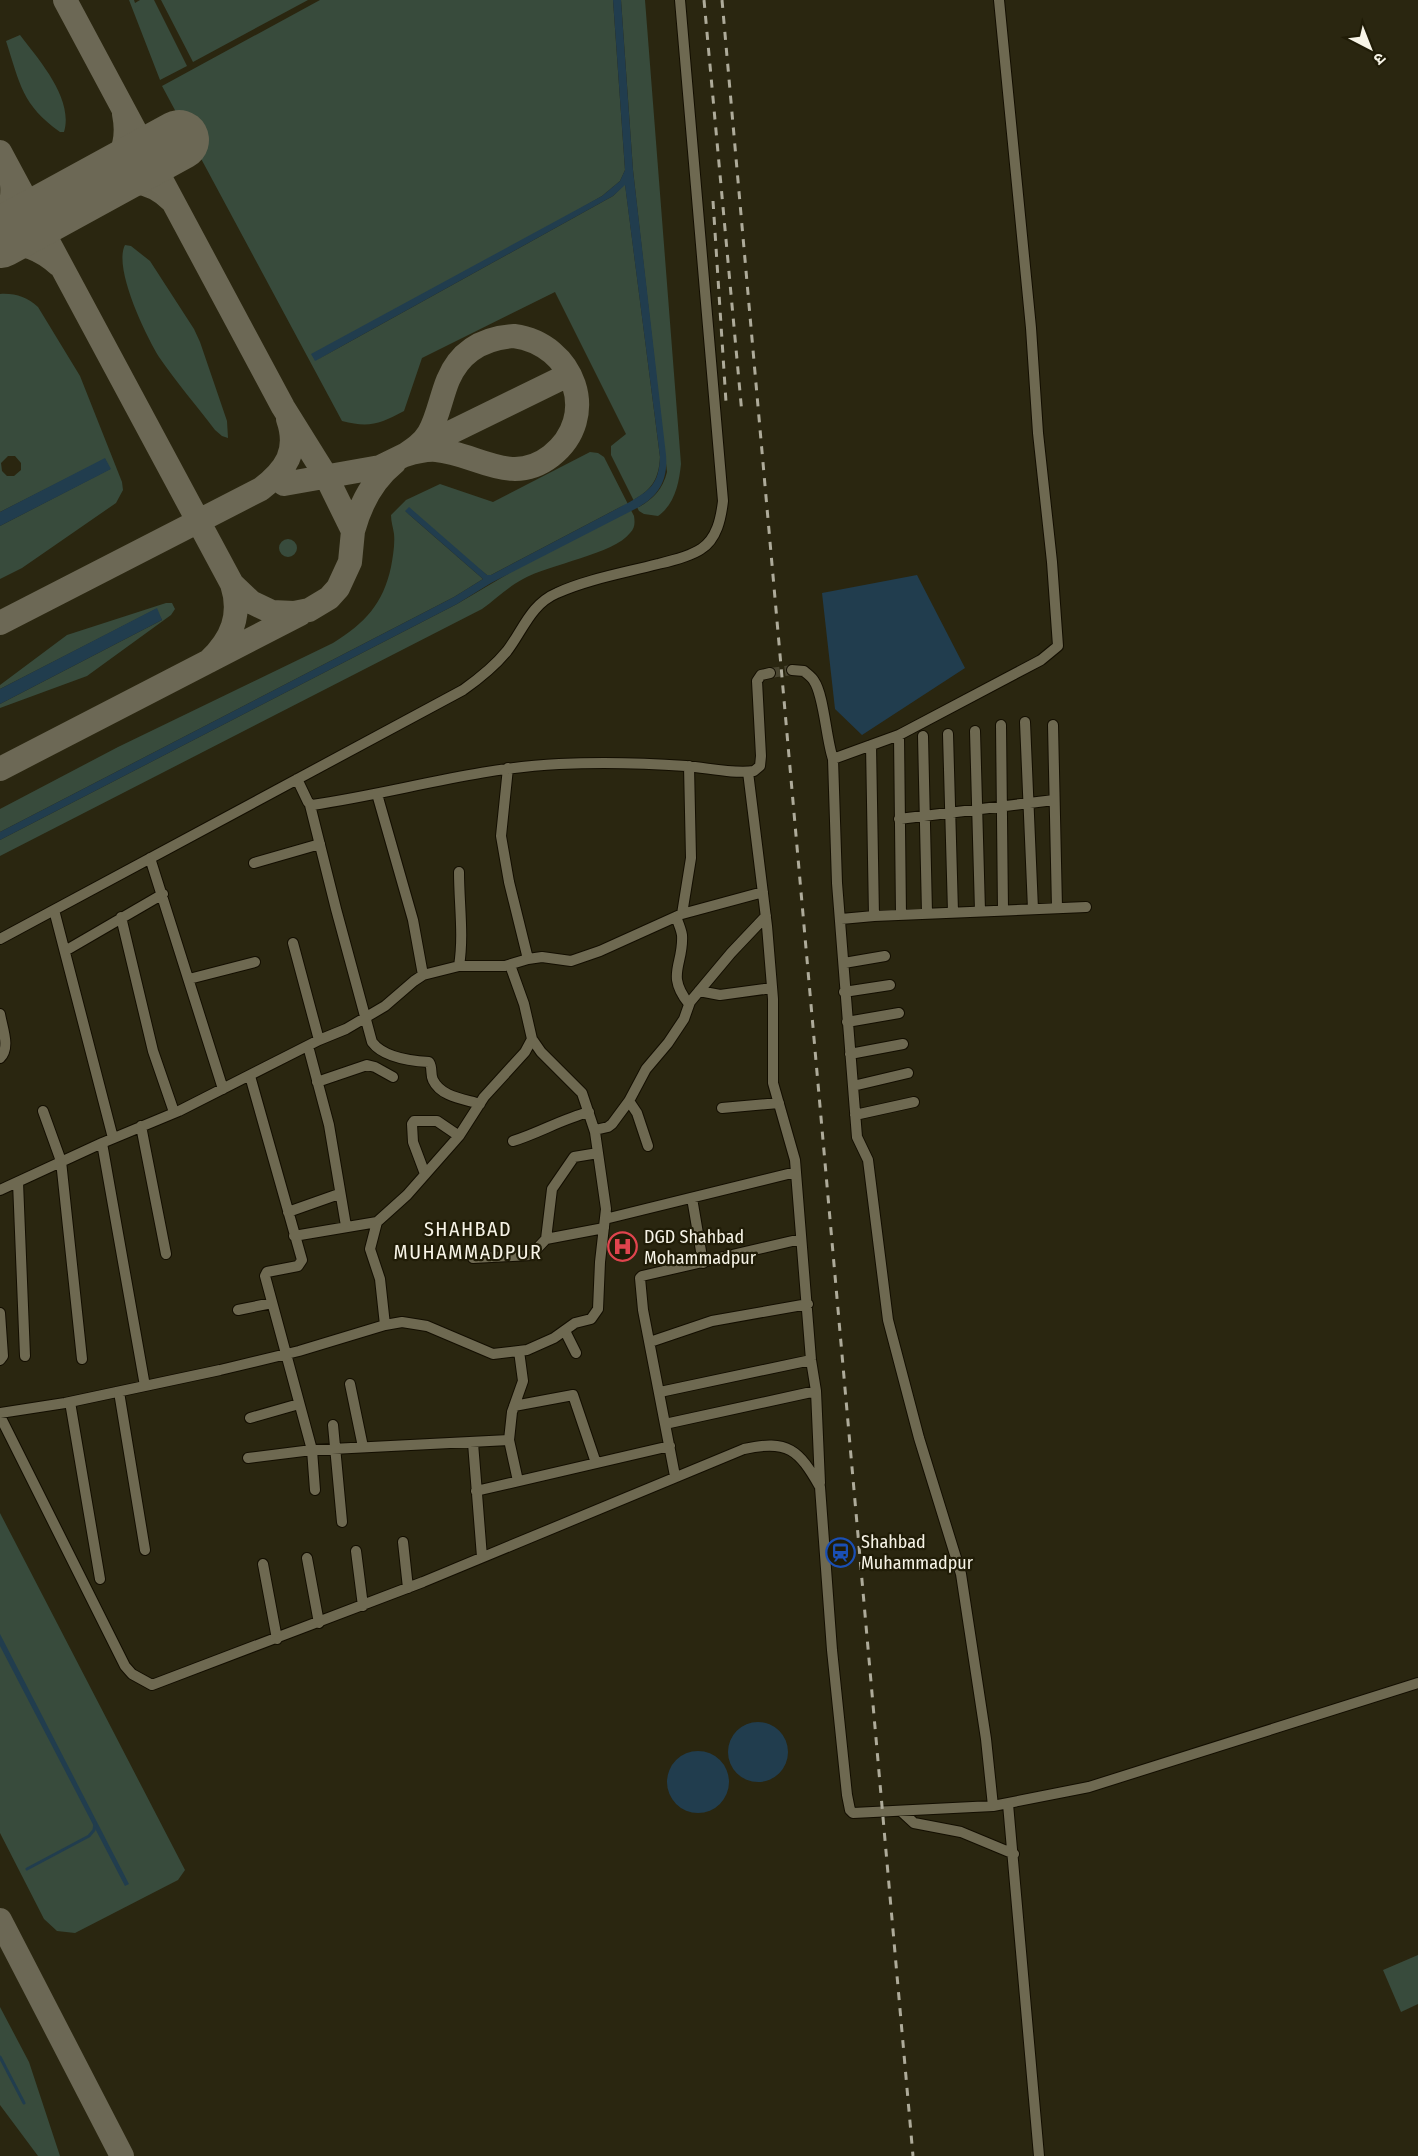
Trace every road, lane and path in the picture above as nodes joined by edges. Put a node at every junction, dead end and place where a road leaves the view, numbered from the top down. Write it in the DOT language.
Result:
graph roads {
  1 [pos="680,0"];
  2 [pos="999,0"];
  3 [pos="792,670"];
  4 [pos="770,673"];
  5 [pos="1025,722"];
  6 [pos="1053,725"];
  7 [pos="1001,726"];
  8 [pos="975,731"];
  9 [pos="948,734"];
  10 [pos="899,735"];
  11 [pos="923,736"];
  12 [pos="871,745"];
  13 [pos="833,759"];
  14 [pos="688,766"];
  15 [pos="508,768"];
  16 [pos="748,772"];
  17 [pos="297,779"];
  18 [pos="377,794"];
  19 [pos="1054,800"];
  20 [pos="1029,803"];
  21 [pos="310,805"];
  22 [pos="1003,807"];
  23 [pos="977,811"];
  24 [pos="950,813"];
  25 [pos="924,816"];
  26 [pos="899,819"];
  27 [pos="320,844"];
  28 [pos="150,858"];
  29 [pos="254,863"];
  30 [pos="459,872"];
  31 [pos="763,892"];
  32 [pos="163,894"];
  33 [pos="1086,907"];
  34 [pos="1057,908"];
  35 [pos="1033,909"];
  36 [pos="54,910"];
  37 [pos="1003,910"];
  38 [pos="980,911"];
  39 [pos="953,912"];
  40 [pos="927,914"];
  41 [pos="679,915"];
  42 [pos="901,915"];
  43 [pos="766,916"];
  44 [pos="874,916"];
  45 [pos="121,917"];
  46 [pos="841,925"];
  47 [pos="0,939"];
  48 [pos="292,943"];
  49 [pos="65,951"];
  50 [pos="885,956"];
  51 [pos="528,959"];
  52 [pos="255,962"];
  53 [pos="844,963"];
  54 [pos="510,965"];
  55 [pos="459,966"];
  56 [pos="423,975"];
  57 [pos="189,979"];
  58 [pos="890,985"];
  59 [pos="772,988"];
  60 [pos="699,991"];
  61 [pos="844,992"];
  62 [pos="689,1004"];
  63 [pos="898,1013"];
  64 [pos="0,1014"];
  65 [pos="367,1018"];
  66 [pos="847,1022"];
  67 [pos="532,1039"];
  68 [pos="319,1040"];
  69 [pos="903,1044"];
  70 [pos="308,1046"];
  71 [pos="850,1054"];
  72 [pos="0,1058"];
  73 [pos="908,1073"];
  74 [pos="250,1076"];
  75 [pos="393,1077"];
  76 [pos="317,1082"];
  77 [pos="853,1086"];
  78 [pos="223,1089"];
  79 [pos="629,1101"];
  80 [pos="914,1102"];
  81 [pos="778,1103"];
  82 [pos="480,1104"];
  83 [pos="722,1108"];
  84 [pos="43,1111"];
  85 [pos="174,1112"];
  86 [pos="589,1112"];
  87 [pos="855,1115"];
  88 [pos="141,1126"];
  89 [pos="595,1130"];
  90 [pos="459,1136"];
  91 [pos="113,1138"];
  92 [pos="513,1141"];
  93 [pos="102,1143"];
  94 [pos="648,1146"];
  95 [pos="598,1153"];
  96 [pos="61,1161"];
  97 [pos="796,1172"];
  98 [pos="425,1174"];
  99 [pos="18,1182"];
  100 [pos="0,1190"];
  101 [pos="339,1194"];
  102 [pos="692,1198"];
  103 [pos="288,1212"];
  104 [pos="377,1222"];
  105 [pos="604,1224"];
  106 [pos="346,1226"];
  107 [pos="294,1236"];
  108 [pos="546,1239"];
  109 [pos="801,1239"];
  110 [pos="166,1254"];
  111 [pos="473,1258"];
  112 [pos="703,1263"];
  113 [pos="272,1303"];
  114 [pos="808,1304"];
  115 [pos="238,1310"];
  116 [pos="0,1313"];
  117 [pos="385,1325"];
  118 [pos="565,1330"];
  119 [pos="650,1342"];
  120 [pos="519,1351"];
  121 [pos="576,1353"];
  122 [pos="285,1354"];
  123 [pos="25,1356"];
  124 [pos="82,1359"];
  125 [pos="0,1360"];
  126 [pos="811,1360"];
  127 [pos="350,1384"];
  128 [pos="145,1386"];
  129 [pos="816,1391"];
  130 [pos="119,1392"];
  131 [pos="660,1392"];
  132 [pos="70,1402"];
  133 [pos="299,1404"];
  134 [pos="514,1406"];
  135 [pos="0,1414"];
  136 [pos="250,1418"];
  137 [pos="665,1424"];
  138 [pos="333,1425"];
  139 [pos="509,1440"];
  140 [pos="472,1443"];
  141 [pos="670,1446"];
  142 [pos="363,1447"];
  143 [pos="336,1449"];
  144 [pos="312,1450"];
  145 [pos="248,1458"];
  146 [pos="596,1463"];
  147 [pos="675,1476"];
  148 [pos="518,1481"];
  149 [pos="820,1487"];
  150 [pos="315,1490"];
  151 [pos="476,1491"];
  152 [pos="342,1522"];
  153 [pos="403,1542"];
  154 [pos="145,1550"];
  155 [pos="356,1551"];
  156 [pos="482,1557"];
  157 [pos="307,1558"];
  158 [pos="263,1564"];
  159 [pos="100,1579"];
  160 [pos="408,1588"];
  161 [pos="363,1606"];
  162 [pos="319,1623"];
  163 [pos="277,1639"];
  164 [pos="1418,1683"];
  165 [pos="1008,1804"];
  166 [pos="993,1806"];
  167 [pos="901,1811"];
  168 [pos="1014,1854"];
  169 [pos="1039,2156"];
  1 -- 17 [label="street"];
  2 -- 10 [label="street"];
  3 -- 13 [label="street"];
  4 -- 16 [label="street"];
  5 -- 20 [label="street"];
  6 -- 19 [label="street"];
  7 -- 22 [label="street"];
  8 -- 23 [label="street"];
  9 -- 24 [label="street"];
  10 -- 12 [label="street"];
  10 -- 26 [label="street"];
  11 -- 25 [label="street"];
  12 -- 13 [label="street"];
  12 -- 44 [label="street"];
  13 -- 46 [label="street"];
  14 -- 15 [label="street"];
  14 -- 16 [label="street"];
  14 -- 41 [label="street"];
  15 -- 18 [label="street"];
  15 -- 51 [label="street"];
  16 -- 31 [label="street"];
  17 -- 21 [label="street"];
  17 -- 28 [label="street"];
  18 -- 21 [label="street"];
  18 -- 56 [label="street"];
  19 -- 20 [label="street"];
  19 -- 34 [label="street"];
  20 -- 22 [label="street"];
  20 -- 35 [label="street"];
  21 -- 27 [label="street"];
  22 -- 23 [label="street"];
  22 -- 37 [label="street"];
  23 -- 24 [label="street"];
  23 -- 38 [label="street"];
  24 -- 25 [label="street"];
  24 -- 39 [label="street"];
  25 -- 26 [label="street"];
  25 -- 40 [label="street"];
  26 -- 42 [label="street"];
  27 -- 29 [label="street"];
  27 -- 65 [label="street"];
  28 -- 32 [label="street"];
  28 -- 36 [label="street"];
  30 -- 55 [label="street"];
  31 -- 41 [label="street"];
  31 -- 43 [label="street"];
  32 -- 45 [label="street"];
  32 -- 57 [label="street"];
  33 -- 34 [label="street"];
  34 -- 35 [label="street"];
  35 -- 37 [label="street"];
  36 -- 47 [label="street"];
  36 -- 49 [label="street"];
  37 -- 38 [label="street"];
  38 -- 39 [label="street"];
  39 -- 40 [label="street"];
  40 -- 42 [label="street"];
  41 -- 51 [label="street"];
  41 -- 62 [label="street"];
  42 -- 44 [label="street"];
  43 -- 59 [label="street"];
  43 -- 60 [label="street"];
  44 -- 46 [label="street"];
  45 -- 49 [label="street"];
  45 -- 85 [label="street"];
  46 -- 53 [label="street"];
  48 -- 68 [label="street"];
  49 -- 91 [label="street"];
  50 -- 53 [label="street"];
  51 -- 54 [label="street"];
  52 -- 57 [label="street"];
  53 -- 61 [label="street"];
  54 -- 55 [label="street"];
  54 -- 67 [label="street"];
  55 -- 56 [label="street"];
  56 -- 65 [label="street"];
  57 -- 78 [label="street"];
  58 -- 61 [label="street"];
  59 -- 60 [label="street"];
  59 -- 81 [label="street"];
  60 -- 62 [label="street"];
  61 -- 66 [label="street"];
  62 -- 79 [label="street"];
  63 -- 66 [label="street"];
  64 -- 72 [label="street"];
  65 -- 68 [label="street"];
  65 -- 82 [label="street"];
  66 -- 71 [label="street"];
  67 -- 82 [label="street"];
  67 -- 86 [label="street"];
  68 -- 70 [label="street"];
  69 -- 71 [label="street"];
  70 -- 74 [label="street"];
  70 -- 76 [label="street"];
  71 -- 77 [label="street"];
  73 -- 77 [label="street"];
  74 -- 78 [label="street"];
  74 -- 103 [label="street"];
  75 -- 76 [label="street"];
  76 -- 101 [label="street"];
  77 -- 87 [label="street"];
  78 -- 85 [label="street"];
  79 -- 89 [label="street"];
  79 -- 94 [label="street"];
  80 -- 87 [label="street"];
  81 -- 83 [label="street"];
  81 -- 97 [label="street"];
  82 -- 90 [label="street"];
  84 -- 96 [label="street"];
  85 -- 88 [label="street"];
  86 -- 89 [label="street"];
  86 -- 92 [label="street"];
  87 -- 166 [label="street"];
  88 -- 91 [label="street"];
  88 -- 110 [label="street"];
  89 -- 95 [label="street"];
  90 -- 98 [label="street"];
  90 -- 98 [label="street"];
  91 -- 93 [label="street"];
  93 -- 96 [label="street"];
  93 -- 128 [label="street"];
  95 -- 105 [label="street"];
  95 -- 108 [label="street"];
  96 -- 99 [label="street"];
  96 -- 124 [label="street"];
  97 -- 102 [label="street"];
  97 -- 109 [label="street"];
  98 -- 104 [label="street"];
  99 -- 100 [label="street"];
  99 -- 123 [label="street"];
  101 -- 103 [label="street"];
  101 -- 106 [label="street"];
  102 -- 105 [label="street"];
  102 -- 112 [label="street"];
  103 -- 107 [label="street"];
  104 -- 106 [label="street"];
  104 -- 117 [label="street"];
  105 -- 108 [label="street"];
  105 -- 118 [label="street"];
  106 -- 107 [label="street"];
  107 -- 113 [label="street"];
  108 -- 111 [label="street"];
  109 -- 112 [label="street"];
  109 -- 114 [label="street"];
  112 -- 119 [label="street"];
  113 -- 115 [label="street"];
  113 -- 122 [label="street"];
  114 -- 119 [label="street"];
  114 -- 126 [label="street"];
  116 -- 125 [label="street"];
  117 -- 120 [label="street"];
  117 -- 122 [label="street"];
  118 -- 120 [label="street"];
  118 -- 121 [label="street"];
  119 -- 131 [label="street"];
  120 -- 134 [label="street"];
  122 -- 128 [label="street"];
  122 -- 133 [label="street"];
  126 -- 129 [label="street"];
  126 -- 131 [label="street"];
  127 -- 142 [label="street"];
  128 -- 130 [label="street"];
  129 -- 137 [label="street"];
  129 -- 149 [label="street"];
  130 -- 132 [label="street"];
  130 -- 154 [label="street"];
  131 -- 137 [label="street"];
  132 -- 135 [label="street"];
  132 -- 159 [label="street"];
  133 -- 136 [label="street"];
  133 -- 144 [label="street"];
  134 -- 139 [label="street"];
  134 -- 146 [label="street"];
  135 -- 163 [label="street"];
  137 -- 141 [label="street"];
  138 -- 143 [label="street"];
  139 -- 140 [label="street"];
  139 -- 148 [label="street"];
  140 -- 142 [label="street"];
  140 -- 151 [label="street"];
  141 -- 146 [label="street"];
  141 -- 147 [label="street"];
  142 -- 143 [label="street"];
  143 -- 144 [label="street"];
  143 -- 152 [label="street"];
  144 -- 145 [label="street"];
  144 -- 150 [label="street"];
  146 -- 148 [label="street"];
  147 -- 149 [label="street"];
  147 -- 156 [label="street"];
  148 -- 151 [label="street"];
  149 -- 167 [label="street"];
  151 -- 156 [label="street"];
  153 -- 160 [label="street"];
  155 -- 161 [label="street"];
  156 -- 160 [label="street"];
  157 -- 162 [label="street"];
  158 -- 163 [label="street"];
  160 -- 161 [label="street"];
  161 -- 162 [label="street"];
  162 -- 163 [label="street"];
  164 -- 165 [label="street"];
  165 -- 166 [label="street"];
  165 -- 168 [label="street"];
  166 -- 167 [label="street"];
  167 -- 168 [label="street"];
  168 -- 169 [label="street"];
}
